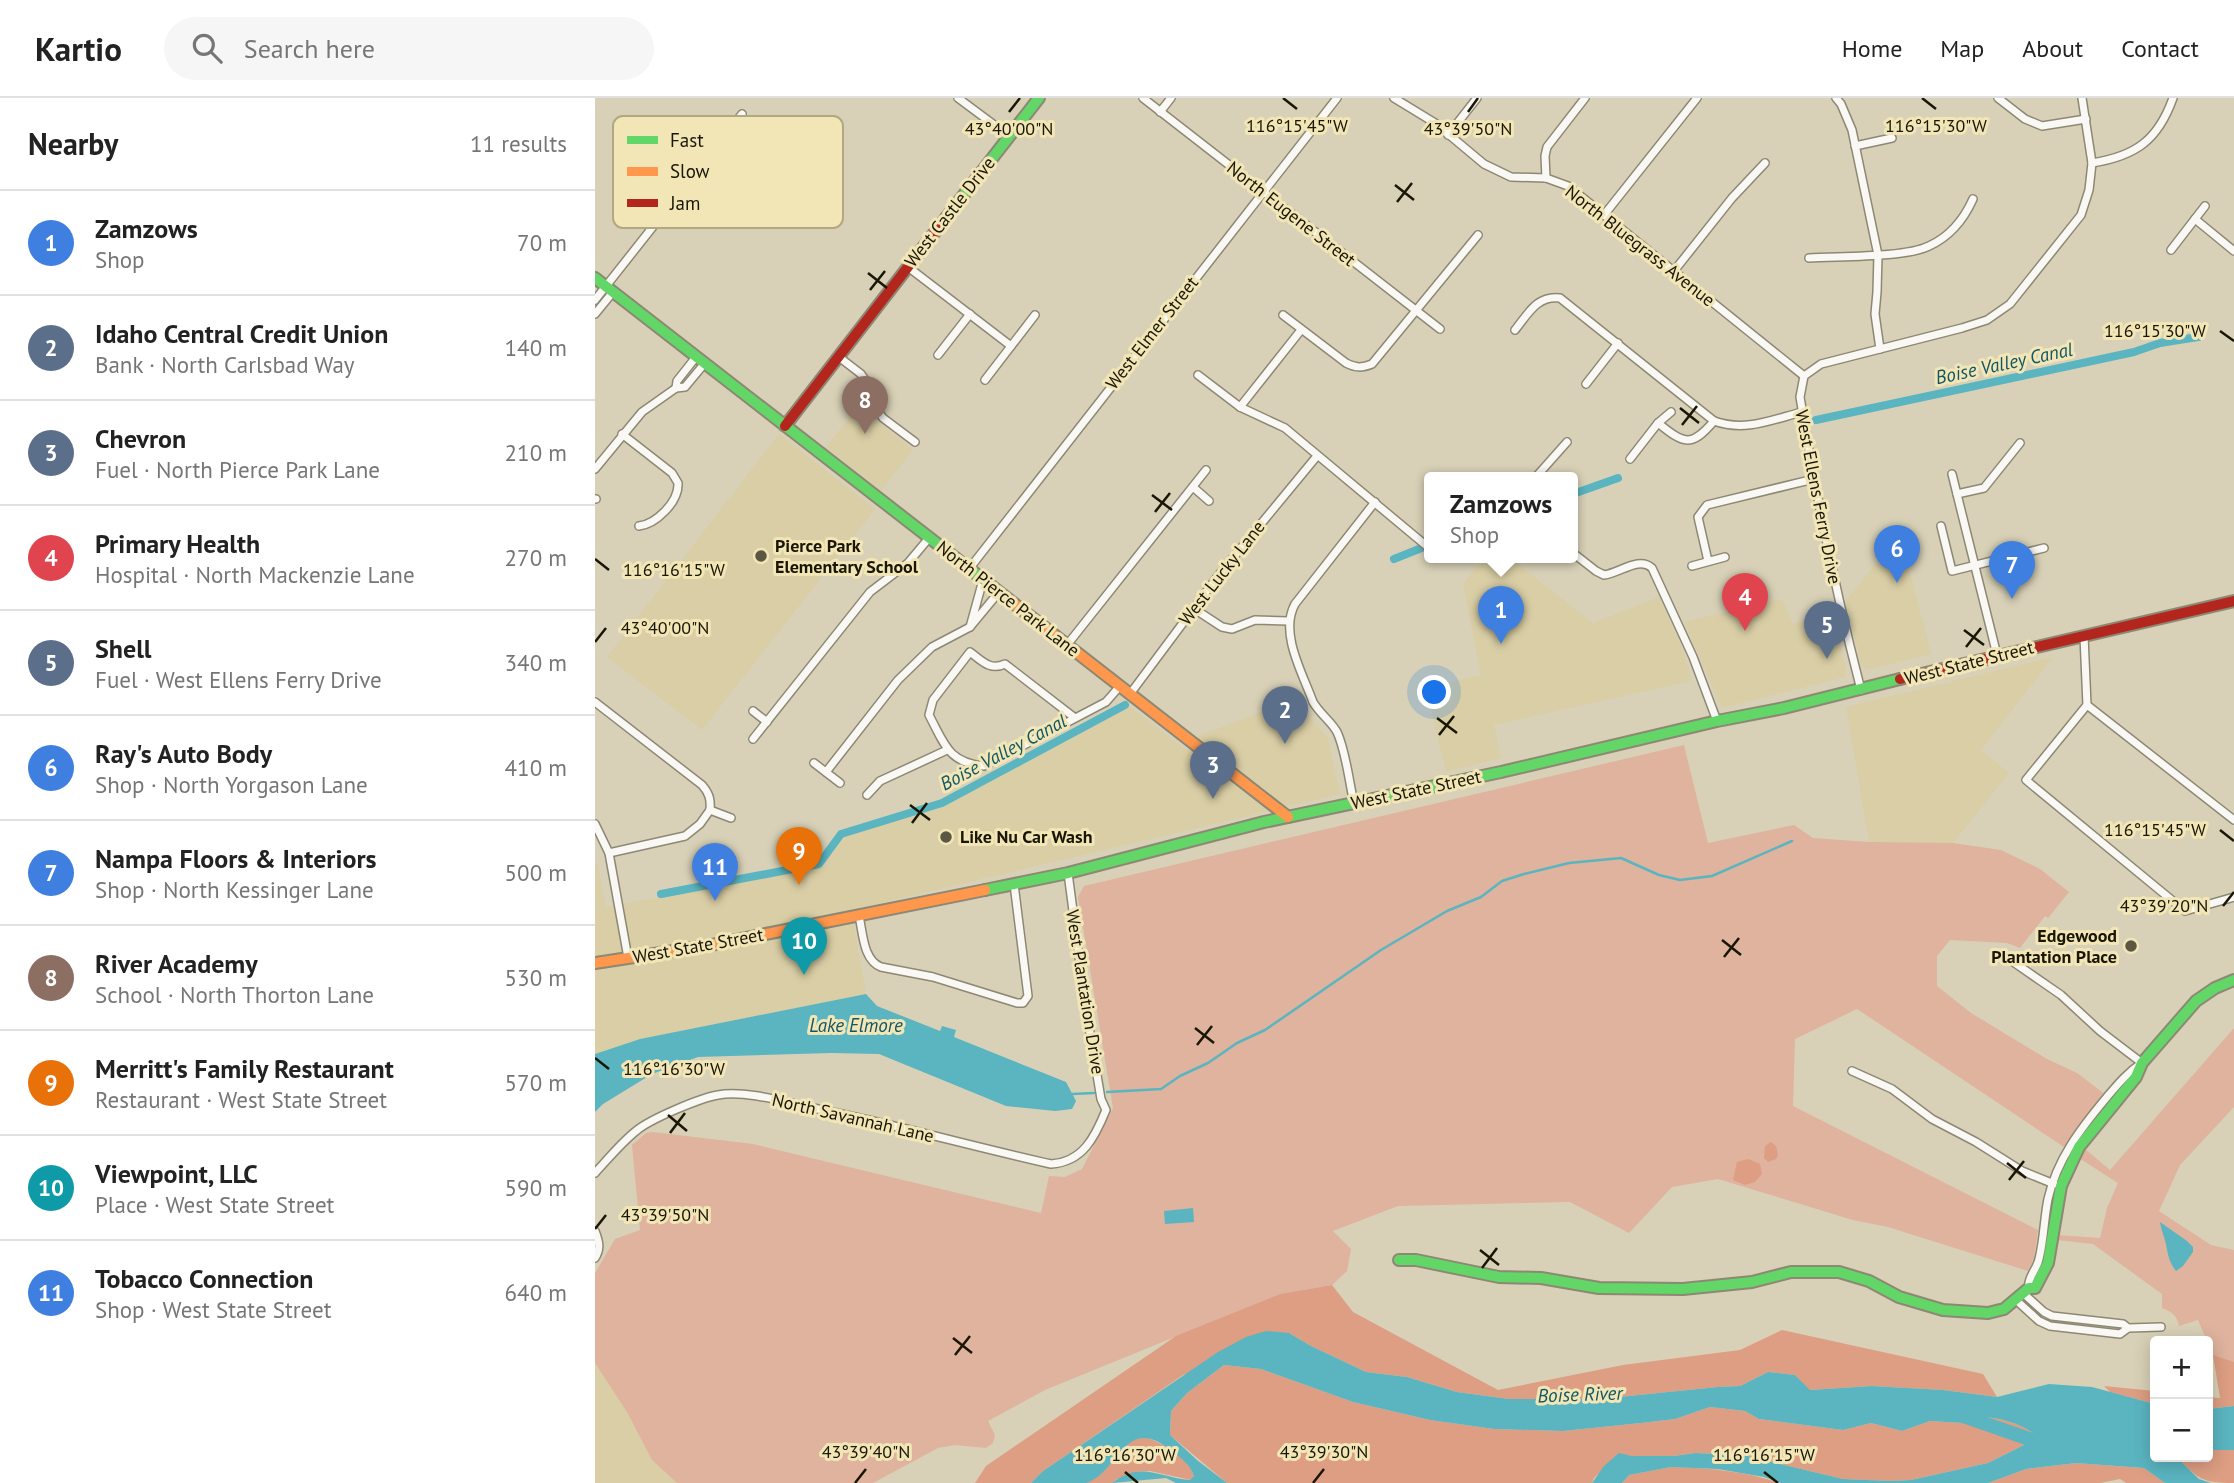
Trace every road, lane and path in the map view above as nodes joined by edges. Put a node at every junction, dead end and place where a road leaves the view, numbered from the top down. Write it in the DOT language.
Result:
graph roads {
  1 [pos="958,98"];
  2 [pos="1039,98"];
  3 [pos="1143,98"];
  4 [pos="1171,98"];
  5 [pos="1337,98"];
  6 [pos="1394,98"];
  7 [pos="1477,98"];
  8 [pos="1585,98"];
  9 [pos="1697,98"];
  10 [pos="1836,98"];
  11 [pos="1999,98"];
  12 [pos="2082,98"];
  13 [pos="2173,98"];
  14 [pos="1160,111"];
  15 [pos="2085,119"];
  16 [pos="1448,135"];
  17 [pos="1009,136"];
  18 [pos="1892,138"];
  19 [pos="1855,146"];
  20 [pos="1765,163"];
  21 [pos="2092,163"];
  22 [pos="1546,178"];
  23 [pos="1263,192"];
  24 [pos="1973,199"];
  25 [pos="2205,206"];
  26 [pos="1604,215"];
  27 [pos="2195,219"];
  28 [pos="655,228"];
  29 [pos="1478,235"];
  30 [pos="2171,250"];
  31 [pos="2234,251"];
  32 [pos="1878,255"];
  33 [pos="1809,258"];
  34 [pos="908,267"];
  35 [pos="1674,271"];
  36 [pos="595,278"];
  37 [pos="609,290"];
  38 [pos="595,300"];
  39 [pos="1417,311"];
  40 [pos="595,314"];
  41 [pos="969,314"];
  42 [pos="1035,315"];
  43 [pos="1283,315"];
  44 [pos="1440,329"];
  45 [pos="1301,330"];
  46 [pos="1515,330"];
  47 [pos="1618,343"];
  48 [pos="1011,346"];
  49 [pos="1880,349"];
  50 [pos="938,355"];
  51 [pos="839,357"];
  52 [pos="701,360"];
  53 [pos="1198,375"];
  54 [pos="1804,376"];
  55 [pos="985,380"];
  56 [pos="1586,384"];
  57 [pos="1240,407"];
  58 [pos="1671,412"];
  59 [pos="1802,412"];
  60 [pos="1714,421"];
  61 [pos="1658,423"];
  62 [pos="785,426"];
  63 [pos="622,434"];
  64 [pos="915,442"];
  65 [pos="1567,442"];
  66 [pos="2020,443"];
  67 [pos="1317,456"];
  68 [pos="1630,460"];
  69 [pos="595,469"];
  70 [pos="1206,470"];
  71 [pos="1540,472"];
  72 [pos="1952,474"];
  73 [pos="1814,479"];
  74 [pos="1193,487"];
  75 [pos="1957,494"];
  76 [pos="1209,501"];
  77 [pos="1375,502"];
  78 [pos="639,526"];
  79 [pos="1941,526"];
  80 [pos="929,538"];
  81 [pos="1424,544"];
  82 [pos="2045,548"];
  83 [pos="1578,557"];
  84 [pos="1725,557"];
  85 [pos="1708,561"];
  86 [pos="1975,565"];
  87 [pos="1692,566"];
  88 [pos="969,569"];
  89 [pos="983,580"];
  90 [pos="999,592"];
  91 [pos="2234,601"];
  92 [pos="1193,608"];
  93 [pos="1288,621"];
  94 [pos="970,627"];
  95 [pos="2084,636"];
  96 [pos="1067,646"];
  97 [pos="1997,655"];
  98 [pos="1120,686"];
  99 [pos="1861,690"];
  100 [pos="1130,694"];
  101 [pos="595,702"];
  102 [pos="2087,705"];
  103 [pos="753,711"];
  104 [pos="1075,718"];
  105 [pos="1717,721"];
  106 [pos="767,722"];
  107 [pos="753,739"];
  108 [pos="947,750"];
  109 [pos="814,763"];
  110 [pos="826,772"];
  111 [pos="840,783"];
  112 [pos="867,795"];
  113 [pos="1354,803"];
  114 [pos="709,810"];
  115 [pos="1288,817"];
  116 [pos="731,818"];
  117 [pos="2234,820"];
  118 [pos="595,824"];
  119 [pos="609,853"];
  120 [pos="1068,873"];
  121 [pos="1014,884"];
  122 [pos="2234,897"];
  123 [pos="859,916"];
  124 [pos="628,958"];
  125 [pos="2009,959"];
  126 [pos="595,964"];
  127 [pos="2234,980"];
  128 [pos="2142,1063"];
  129 [pos="1852,1071"];
  130 [pos="1106,1110"];
  131 [pos="595,1173"];
  132 [pos="2057,1185"];
  133 [pos="595,1231"];
  134 [pos="597,1255"];
  135 [pos="1399,1260"];
  136 [pos="2023,1294"];
  137 [pos="2161,1328"];
  1 -- 17 [label="street"];
  2 -- 17 [label="street, West Castle Drive"];
  3 -- 14 [label="street, North Eugene Street"];
  4 -- 14 [label="street"];
  5 -- 23 [label="street, West Elmer Street"];
  6 -- 16 [label="street, North Bluegrass Avenue"];
  7 -- 16 [label="street"];
  8 -- 22 [label="street"];
  9 -- 26 [label="street"];
  10 -- 19 [label="street"];
  11 -- 15 [label="street"];
  12 -- 15 [label="street"];
  13 -- 21 [label="street"];
  14 -- 23 [label="street, North Eugene Street"];
  15 -- 21 [label="street"];
  16 -- 22 [label="street, North Bluegrass Avenue"];
  17 -- 34 [label="street, West Castle Drive"];
  18 -- 19 [label="street"];
  19 -- 32 [label="street"];
  20 -- 35 [label="street"];
  21 -- 49 [label="street"];
  22 -- 26 [label="street, North Bluegrass Avenue"];
  23 -- 39 [label="street, North Eugene Street"];
  23 -- 88 [label="street, West Elmer Street"];
  24 -- 32 [label="street"];
  25 -- 27 [label="street"];
  26 -- 35 [label="street, North Bluegrass Avenue"];
  27 -- 30 [label="street"];
  27 -- 31 [label="street"];
  28 -- 37 [label="street"];
  29 -- 39 [label="street"];
  32 -- 33 [label="street"];
  32 -- 49 [label="street"];
  34 -- 41 [label="street"];
  34 -- 51 [label="street, West Castle Drive"];
  35 -- 54 [label="street, North Bluegrass Avenue"];
  36 -- 37 [label="street, North Pierce Park Lane"];
  37 -- 38 [label="street"];
  37 -- 40 [label="street"];
  37 -- 52 [label="street, North Pierce Park Lane"];
  39 -- 44 [label="street, North Eugene Street"];
  39 -- 45 [label="street"];
  41 -- 48 [label="street"];
  41 -- 50 [label="street"];
  42 -- 48 [label="street"];
  43 -- 45 [label="street"];
  45 -- 57 [label="street"];
  46 -- 47 [label="street"];
  47 -- 56 [label="street"];
  47 -- 60 [label="street"];
  48 -- 55 [label="street"];
  49 -- 54 [label="street"];
  51 -- 62 [label="street, West Castle Drive"];
  51 -- 64 [label="street"];
  52 -- 62 [label="street, North Pierce Park Lane"];
  52 -- 63 [label="street"];
  53 -- 57 [label="street"];
  54 -- 59 [label="street, West Ellens Ferry Drive"];
  57 -- 67 [label="street"];
  58 -- 61 [label="street"];
  59 -- 60 [label="street"];
  59 -- 73 [label="street, West Ellens Ferry Drive"];
  60 -- 61 [label="street"];
  61 -- 68 [label="street"];
  62 -- 80 [label="street, North Pierce Park Lane"];
  63 -- 69 [label="street"];
  63 -- 78 [label="street"];
  65 -- 71 [label="street"];
  66 -- 75 [label="street"];
  67 -- 77 [label="street"];
  67 -- 92 [label="street, West Lucky Lane"];
  70 -- 74 [label="street"];
  72 -- 75 [label="street"];
  73 -- 85 [label="street"];
  73 -- 99 [label="street, West Ellens Ferry Drive"];
  74 -- 76 [label="street"];
  74 -- 96 [label="street"];
  75 -- 86 [label="street"];
  77 -- 81 [label="street"];
  77 -- 93 [label="street"];
  79 -- 86 [label="street"];
  80 -- 88 [label="street, North Pierce Park Lane"];
  80 -- 106 [label="street"];
  82 -- 86 [label="street"];
  83 -- 105 [label="street"];
  84 -- 85 [label="street"];
  85 -- 87 [label="street"];
  86 -- 97 [label="street"];
  88 -- 89 [label="street, North Pierce Park Lane"];
  89 -- 90 [label="street, North Pierce Park Lane"];
  89 -- 94 [label="street"];
  90 -- 94 [label="street"];
  90 -- 96 [label="street, North Pierce Park Lane"];
  91 -- 95 [label="street, West State Street"];
  92 -- 93 [label="street"];
  92 -- 100 [label="street, West Lucky Lane"];
  93 -- 113 [label="street"];
  94 -- 110 [label="street"];
  95 -- 97 [label="street, West State Street"];
  95 -- 102 [label="street"];
  96 -- 98 [label="street, North Pierce Park Lane"];
  97 -- 99 [label="street, West State Street"];
  98 -- 100 [label="street, North Pierce Park Lane"];
  98 -- 104 [label="street"];
  99 -- 105 [label="street, West State Street"];
  100 -- 115 [label="street, North Pierce Park Lane"];
  101 -- 114 [label="street"];
  102 -- 117 [label="street"];
  102 -- 122 [label="street"];
  103 -- 106 [label="street"];
  104 -- 108 [label="street"];
  104 -- 108 [label="street"];
  105 -- 113 [label="street, West State Street"];
  106 -- 107 [label="street"];
  108 -- 112 [label="street"];
  109 -- 110 [label="street"];
  110 -- 111 [label="street"];
  113 -- 115 [label="street, West State Street"];
  114 -- 116 [label="street"];
  114 -- 119 [label="street"];
  115 -- 120 [label="street, West State Street"];
  118 -- 119 [label="street"];
  119 -- 124 [label="street"];
  120 -- 121 [label="street, West State Street"];
  120 -- 130 [label="street, West Plantation Drive"];
  121 -- 123 [label="street, West State Street"];
  121 -- 123 [label="street"];
  123 -- 124 [label="street, West State Street"];
  124 -- 126 [label="street, West State Street"];
  125 -- 128 [label="street"];
  127 -- 128 [label="street"];
  128 -- 132 [label="street"];
  129 -- 132 [label="street"];
  130 -- 131 [label="street, North Savannah Lane"];
  132 -- 136 [label="street"];
  133 -- 134 [label="street"];
  135 -- 136 [label="street"];
  136 -- 137 [label="street"];
}
